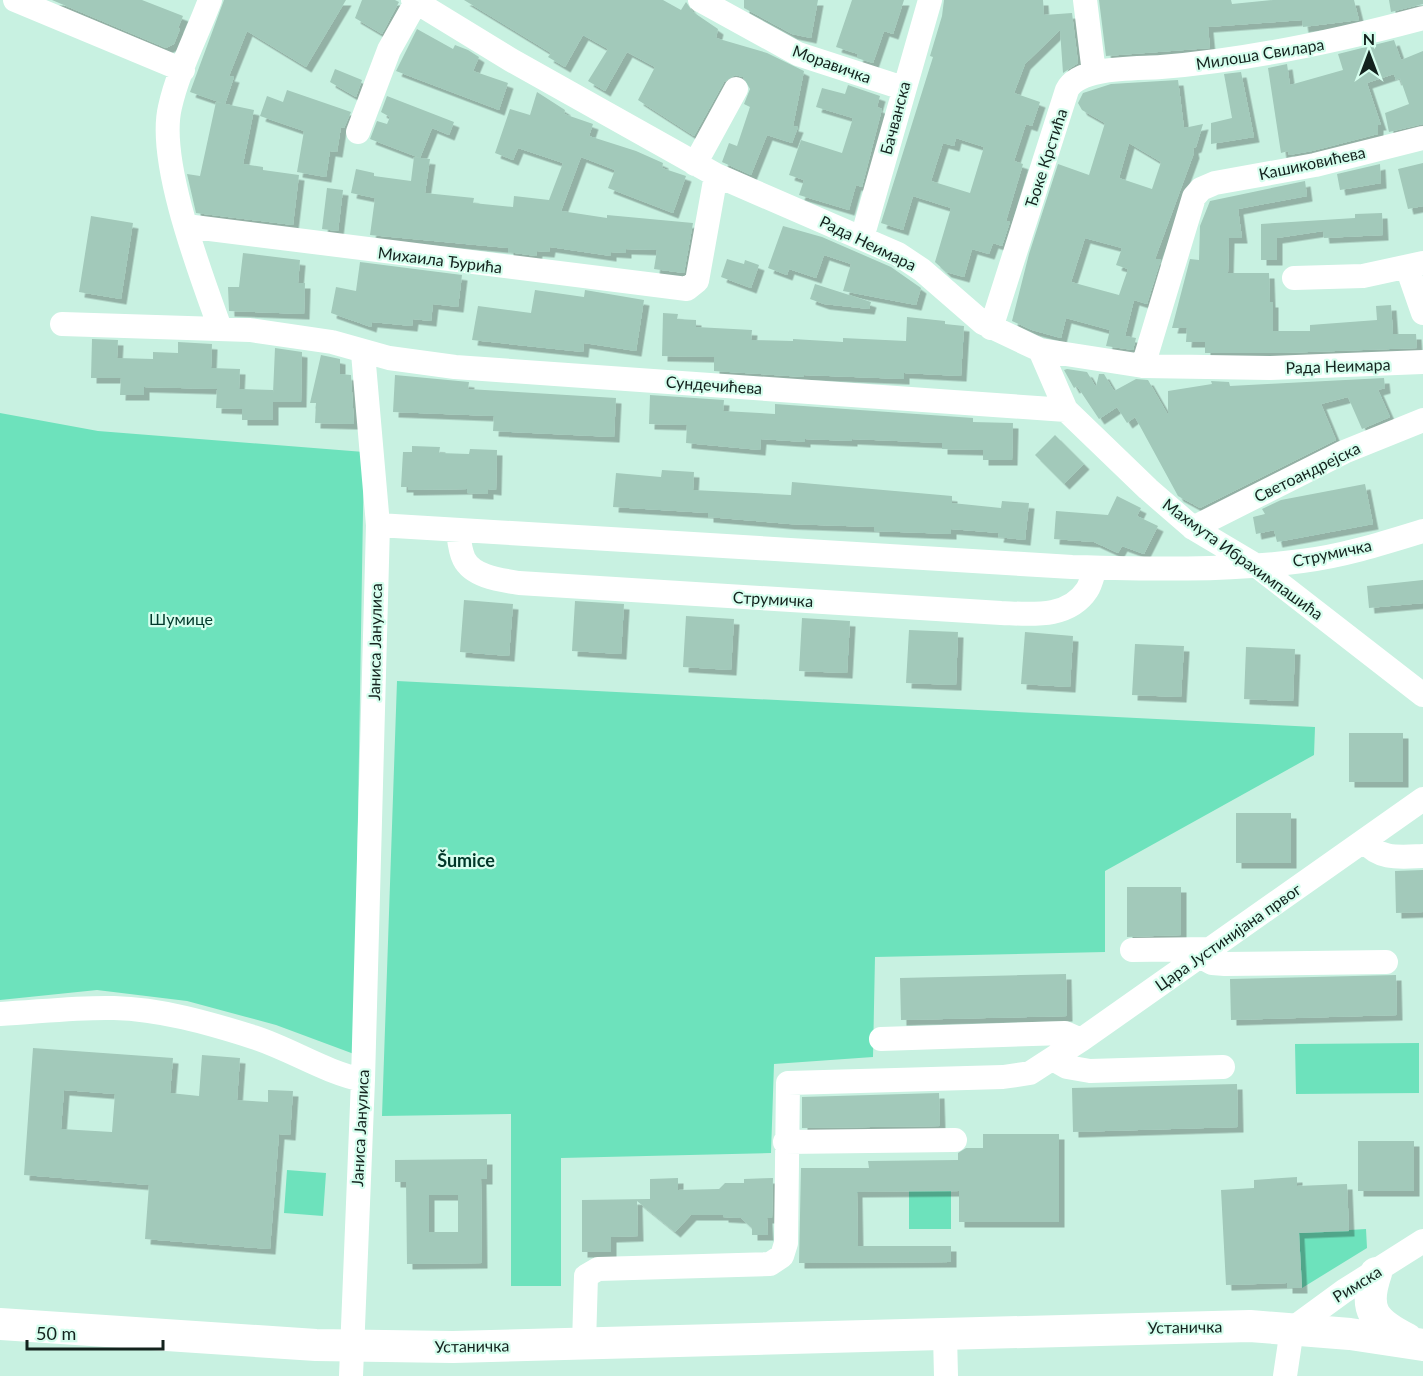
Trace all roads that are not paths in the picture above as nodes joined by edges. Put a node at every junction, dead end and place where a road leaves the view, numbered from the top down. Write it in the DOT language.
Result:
graph roads {
  1 [pos="15,0"];
  2 [pos="210,0"];
  3 [pos="700,0"];
  4 [pos="930,0"];
  5 [pos="1085,0"];
  6 [pos="414,1"];
  7 [pos="1423,18"];
  8 [pos="183,70"];
  9 [pos="1094,73"];
  10 [pos="903,88"];
  11 [pos="736,89"];
  12 [pos="358,132"];
  13 [pos="1423,138"];
  14 [pos="695,164"];
  15 [pos="716,175"];
  16 [pos="186,226"];
  17 [pos="862,238"];
  18 [pos="1415,265"];
  19 [pos="1294,278"];
  20 [pos="1423,313"];
  21 [pos="62,324"];
  22 [pos="220,328"];
  23 [pos="991,328"];
  24 [pos="1040,350"];
  25 [pos="363,353"];
  26 [pos="1423,362"];
  27 [pos="1143,366"];
  28 [pos="1066,410"];
  29 [pos="1423,420"];
  30 [pos="378,525"];
  31 [pos="1193,528"];
  32 [pos="458,531"];
  33 [pos="1423,531"];
  34 [pos="1257,566"];
  35 [pos="1095,568"];
  36 [pos="1423,695"];
  37 [pos="1423,799"];
  38 [pos="1364,841"];
  39 [pos="1423,856"];
  40 [pos="1131,950"];
  41 [pos="1206,953"];
  42 [pos="1386,962"];
  43 [pos="0,1014"];
  44 [pos="881,1039"];
  45 [pos="1081,1040"];
  46 [pos="1053,1059"];
  47 [pos="1223,1068"];
  48 [pos="363,1080"];
  49 [pos="955,1140"];
  50 [pos="785,1142"];
  51 [pos="1423,1241"];
  52 [pos="1376,1273"];
  53 [pos="0,1324"];
  54 [pos="1292,1329"];
  55 [pos="945,1335"];
  56 [pos="584,1344"];
  57 [pos="1419,1345"];
  58 [pos="352,1361"];
  59 [pos="946,1376"];
  60 [pos="1285,1376"];
  1 -- 8 [label="street"];
  2 -- 8 [label="street"];
  3 -- 10 [label="street, Моравичка"];
  4 -- 10 [label="street, Бачванска"];
  5 -- 9 [label="street"];
  6 -- 12 [label="street"];
  6 -- 14 [label="street, Рада Неимара"];
  7 -- 9 [label="street, Милоша Свилара"];
  8 -- 16 [label="street"];
  9 -- 23 [label="street, Ђоке Крстића"];
  10 -- 17 [label="street, Бачванска"];
  11 -- 14 [label="street"];
  13 -- 27 [label="street, Кашиковићева"];
  14 -- 15 [label="street, Рада Неимара"];
  15 -- 16 [label="street, Михаила Ђурића"];
  15 -- 17 [label="street, Рада Неимара"];
  16 -- 22 [label="street"];
  17 -- 23 [label="street, Рада Неимара"];
  18 -- 19 [label="street"];
  18 -- 20 [label="street"];
  21 -- 22 [label="street"];
  22 -- 25 [label="street"];
  23 -- 24 [label="street, Рада Неимара"];
  24 -- 27 [label="street, Рада Неимара"];
  24 -- 28 [label="street, Махмута Ибрахимпашића"];
  25 -- 28 [label="street, Сундечићева"];
  25 -- 30 [label="street, Јаниса Јанулиса"];
  26 -- 27 [label="street, Рада Неимара"];
  28 -- 31 [label="street, Махмута Ибрахимпашића"];
  29 -- 31 [label="street, Светоандрејска"];
  30 -- 32 [label="street, Струмичка"];
  30 -- 48 [label="street, Јаниса Јанулиса"];
  31 -- 34 [label="street, Махмута Ибрахимпашића"];
  32 -- 35 [label="street, Струмичка"];
  32 -- 35 [label="street, Струмичка"];
  33 -- 34 [label="street, Струмичка"];
  34 -- 35 [label="street, Струмичка"];
  34 -- 36 [label="street, Махмута Ибрахимпашића"];
  37 -- 38 [label="street, Цара Јустинијана првог"];
  38 -- 39 [label="street"];
  38 -- 41 [label="street, Цара Јустинијана првог"];
  40 -- 41 [label="street"];
  41 -- 42 [label="street"];
  41 -- 45 [label="street, Цара Јустинијана првог"];
  43 -- 48 [label="street"];
  44 -- 45 [label="street"];
  45 -- 46 [label="street, Цара Јустинијана првог"];
  46 -- 47 [label="street"];
  46 -- 50 [label="street, Цара Јустинијана првог"];
  48 -- 58 [label="street, Јаниса Јанулиса"];
  49 -- 50 [label="street"];
  50 -- 56 [label="street"];
  51 -- 52 [label="street, Римска"];
  52 -- 54 [label="street, Римска"];
  52 -- 57 [label="main road"];
  53 -- 58 [label="main road, Устаничка"];
  54 -- 55 [label="main road, Устаничка"];
  54 -- 57 [label="main road, Устаничка"];
  54 -- 60 [label="street"];
  55 -- 56 [label="main road, Устаничка"];
  55 -- 59 [label="street"];
  56 -- 58 [label="main road, Устаничка"];
}
